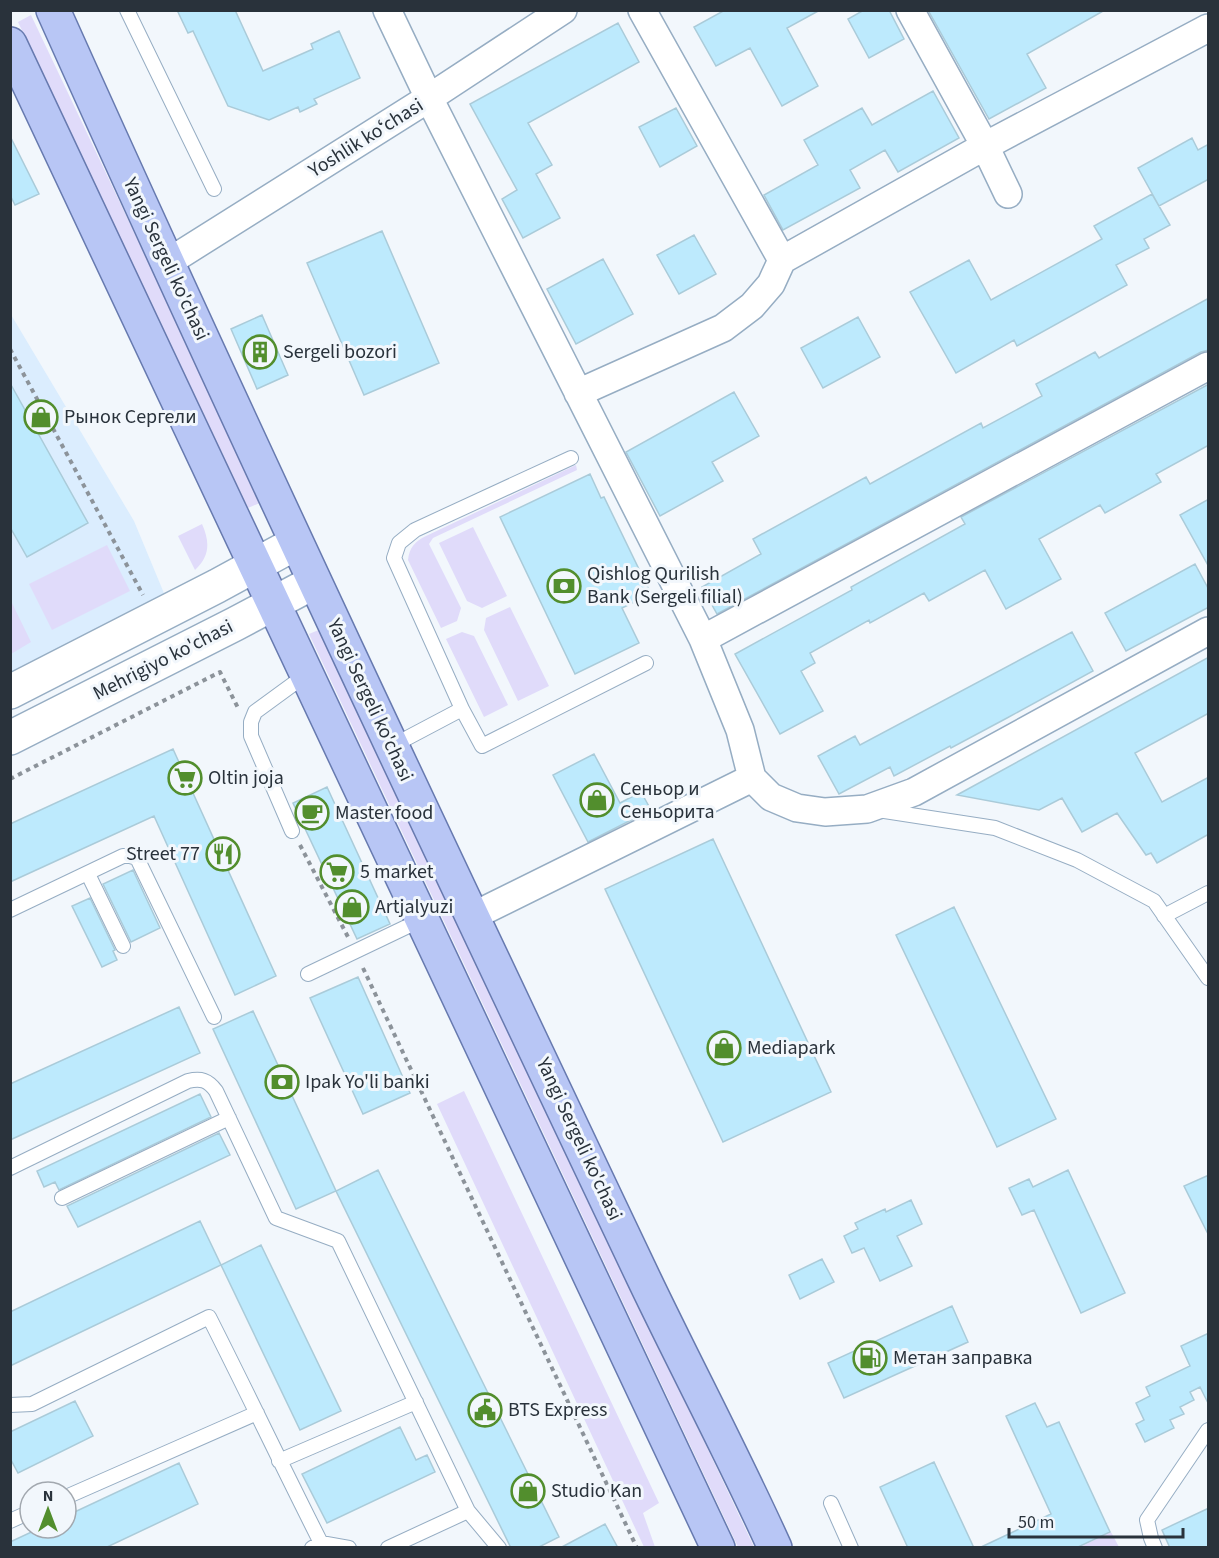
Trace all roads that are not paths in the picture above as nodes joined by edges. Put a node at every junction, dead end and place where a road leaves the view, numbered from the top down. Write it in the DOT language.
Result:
graph roads {
  1 [pos="53,10"];
  2 [pos="127,10"];
  3 [pos="387,10"];
  4 [pos="563,10"];
  5 [pos="642,10"];
  6 [pos="910,10"];
  7 [pos="1209,28"];
  8 [pos="10,44"];
  9 [pos="429,98"];
  10 [pos="985,146"];
  11 [pos="214,189"];
  12 [pos="1008,194"];
  13 [pos="782,260"];
  14 [pos="167,264"];
  15 [pos="1209,366"];
  16 [pos="578,393"];
  17 [pos="572,458"];
  18 [pos="296,543"];
  19 [pos="256,564"];
  20 [pos="314,582"];
  21 [pos="274,603"];
  22 [pos="1209,631"];
  23 [pos="702,639"];
  24 [pos="646,663"];
  25 [pos="307,673"];
  26 [pos="10,692"];
  27 [pos="462,709"];
  28 [pos="10,738"];
  29 [pos="392,746"];
  30 [pos="752,778"];
  31 [pos="867,809"];
  32 [pos="292,831"];
  33 [pos="88,873"];
  34 [pos="1209,892"];
  35 [pos="10,910"];
  36 [pos="472,916"];
  37 [pos="1164,916"];
  38 [pos="423,919"];
  39 [pos="123,946"];
  40 [pos="308,974"];
  41 [pos="1209,978"];
  42 [pos="214,1017"];
  43 [pos="229,1118"];
  44 [pos="10,1167"];
  45 [pos="62,1197"];
  46 [pos="416,1402"];
  47 [pos="10,1405"];
  48 [pos="257,1413"];
  49 [pos="1209,1430"];
  50 [pos="279,1461"];
  51 [pos="78,1492"];
  52 [pos="831,1503"];
  53 [pos="468,1511"];
  54 [pos="316,1545"];
  55 [pos="350,1548"];
  56 [pos="388,1548"];
  57 [pos="499,1548"];
  58 [pos="718,1548"];
  59 [pos="775,1548"];
  60 [pos="851,1548"];
  61 [pos="1155,1548"];
  1 -- 14 [label="main road, Yangi Sergeli ko'chasi"];
  2 -- 11 [label="lane"];
  3 -- 9 [label="street"];
  4 -- 9 [label="street, Yoshlik koʻchasi"];
  5 -- 13 [label="street"];
  6 -- 10 [label="street"];
  7 -- 10 [label="street"];
  8 -- 19 [label="main road"];
  9 -- 14 [label="street, Yoshlik koʻchasi"];
  9 -- 16 [label="street"];
  10 -- 12 [label="street"];
  10 -- 13 [label="street"];
  13 -- 16 [label="street"];
  14 -- 18 [label="main road, Yangi Sergeli ko'chasi"];
  15 -- 23 [label="street"];
  16 -- 23 [label="street"];
  17 -- 27 [label="lane"];
  18 -- 19 [label="main road, Mehrigiyo ko'chasi"];
  18 -- 20 [label="main road, Yangi Sergeli ko'chasi"];
  19 -- 21 [label="main road"];
  19 -- 26 [label="main road, Mehrigiyo ko'chasi"];
  20 -- 21 [label="main road, Mehrigiyo ko'chasi"];
  20 -- 29 [label="main road, Yangi Sergeli ko'chasi"];
  21 -- 25 [label="main road"];
  21 -- 28 [label="main road, Mehrigiyo ko'chasi"];
  22 -- 31 [label="street"];
  23 -- 30 [label="street"];
  24 -- 27 [label="lane"];
  25 -- 32 [label="lane"];
  25 -- 38 [label="main road"];
  27 -- 29 [label="lane"];
  29 -- 36 [label="main road, Yangi Sergeli ko'chasi"];
  30 -- 31 [label="street"];
  30 -- 36 [label="street"];
  31 -- 37 [label="lane"];
  33 -- 35 [label="lane"];
  33 -- 39 [label="lane"];
  33 -- 42 [label="lane"];
  34 -- 37 [label="lane"];
  36 -- 59 [label="main road, Yangi Sergeli ko'chasi"];
  37 -- 41 [label="lane"];
  38 -- 40 [label="lane"];
  38 -- 58 [label="main road"];
  43 -- 44 [label="lane"];
  43 -- 45 [label="lane"];
  43 -- 46 [label="lane"];
  46 -- 50 [label="lane"];
  46 -- 53 [label="lane"];
  47 -- 48 [label="lane"];
  48 -- 50 [label="lane"];
  48 -- 51 [label="lane"];
  49 -- 61 [label="lane"];
  50 -- 54 [label="lane"];
  52 -- 60 [label="lane"];
  53 -- 56 [label="lane"];
  53 -- 57 [label="lane"];
  54 -- 55 [label="lane"];
}
